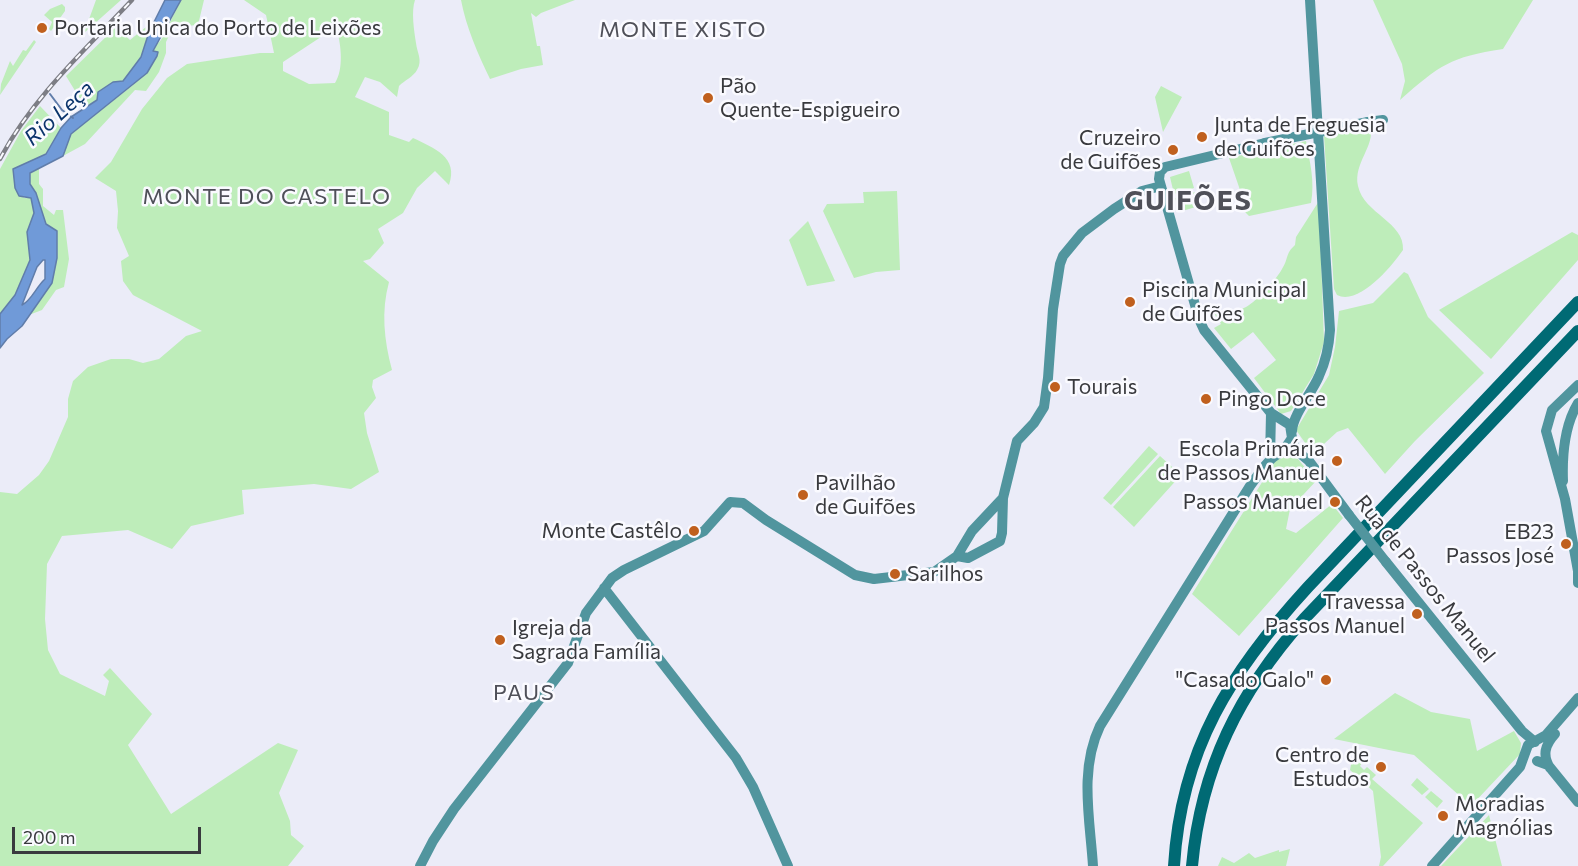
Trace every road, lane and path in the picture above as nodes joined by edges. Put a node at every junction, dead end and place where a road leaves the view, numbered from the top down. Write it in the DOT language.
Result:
graph roads {
  1 [pos="1310,0"];
  2 [pos="1383,120"];
  3 [pos="1161,186"];
  4 [pos="1578,302"];
  5 [pos="1578,331"];
  6 [pos="1578,385"];
  7 [pos="1558,403"];
  8 [pos="1576,406"];
  9 [pos="1271,413"];
  10 [pos="1296,416"];
  11 [pos="1284,421"];
  12 [pos="1271,431"];
  13 [pos="1292,435"];
  14 [pos="1565,439"];
  15 [pos="1548,440"];
  16 [pos="1279,449"];
  17 [pos="1297,451"];
  18 [pos="1003,498"];
  19 [pos="1564,499"];
  20 [pos="957,556"];
  21 [pos="1578,570"];
  22 [pos="1578,583"];
  23 [pos="604,588"];
  24 [pos="1578,698"];
  25 [pos="1578,707"];
  26 [pos="1562,722"];
  27 [pos="1531,746"];
  28 [pos="1541,756"];
  29 [pos="1518,770"];
  30 [pos="1578,802"];
  31 [pos="1195,836"];
  32 [pos="420,866"];
  33 [pos="788,866"];
  34 [pos="1093,866"];
  35 [pos="1174,866"];
  36 [pos="1192,866"];
  37 [pos="1200,866"];
  38 [pos="1432,866"];
  1 -- 10 [label="street"];
  2 -- 3 [label="street, bridge"];
  3 -- 9 [label="street"];
  3 -- 18 [label="street"];
  4 -- 35 [label="highway"];
  5 -- 31 [label="highway"];
  6 -- 7 [label="street"];
  7 -- 8 [label="street"];
  7 -- 15 [label="street"];
  8 -- 14 [label="street"];
  9 -- 11 [label="street"];
  9 -- 12 [label="street"];
  10 -- 11 [label="street"];
  10 -- 13 [label="street"];
  11 -- 12 [label="street"];
  11 -- 13 [label="street, Rua de Passos Manuel"];
  12 -- 16 [label="street"];
  13 -- 16 [label="street"];
  13 -- 17 [label="street, Rua de Passos Manuel"];
  14 -- 15 [label="street"];
  14 -- 19 [label="street"];
  15 -- 19 [label="street"];
  16 -- 17 [label="street"];
  16 -- 34 [label="street"];
  17 -- 27 [label="street, Rua de Passos Manuel, bridge"];
  18 -- 20 [label="street"];
  18 -- 20 [label="street"];
  19 -- 21 [label="street"];
  20 -- 23 [label="street"];
  21 -- 22 [label="street"];
  23 -- 32 [label="street"];
  23 -- 33 [label="street"];
  24 -- 26 [label="street"];
  25 -- 26 [label="street"];
  26 -- 27 [label="street"];
  26 -- 28 [label="street"];
  27 -- 28 [label="street"];
  27 -- 28 [label="street"];
  27 -- 29 [label="street"];
  28 -- 29 [label="street"];
  28 -- 30 [label="street"];
  29 -- 38 [label="street"];
  31 -- 36 [label="highway"];
  31 -- 37 [label="highway"];
}
